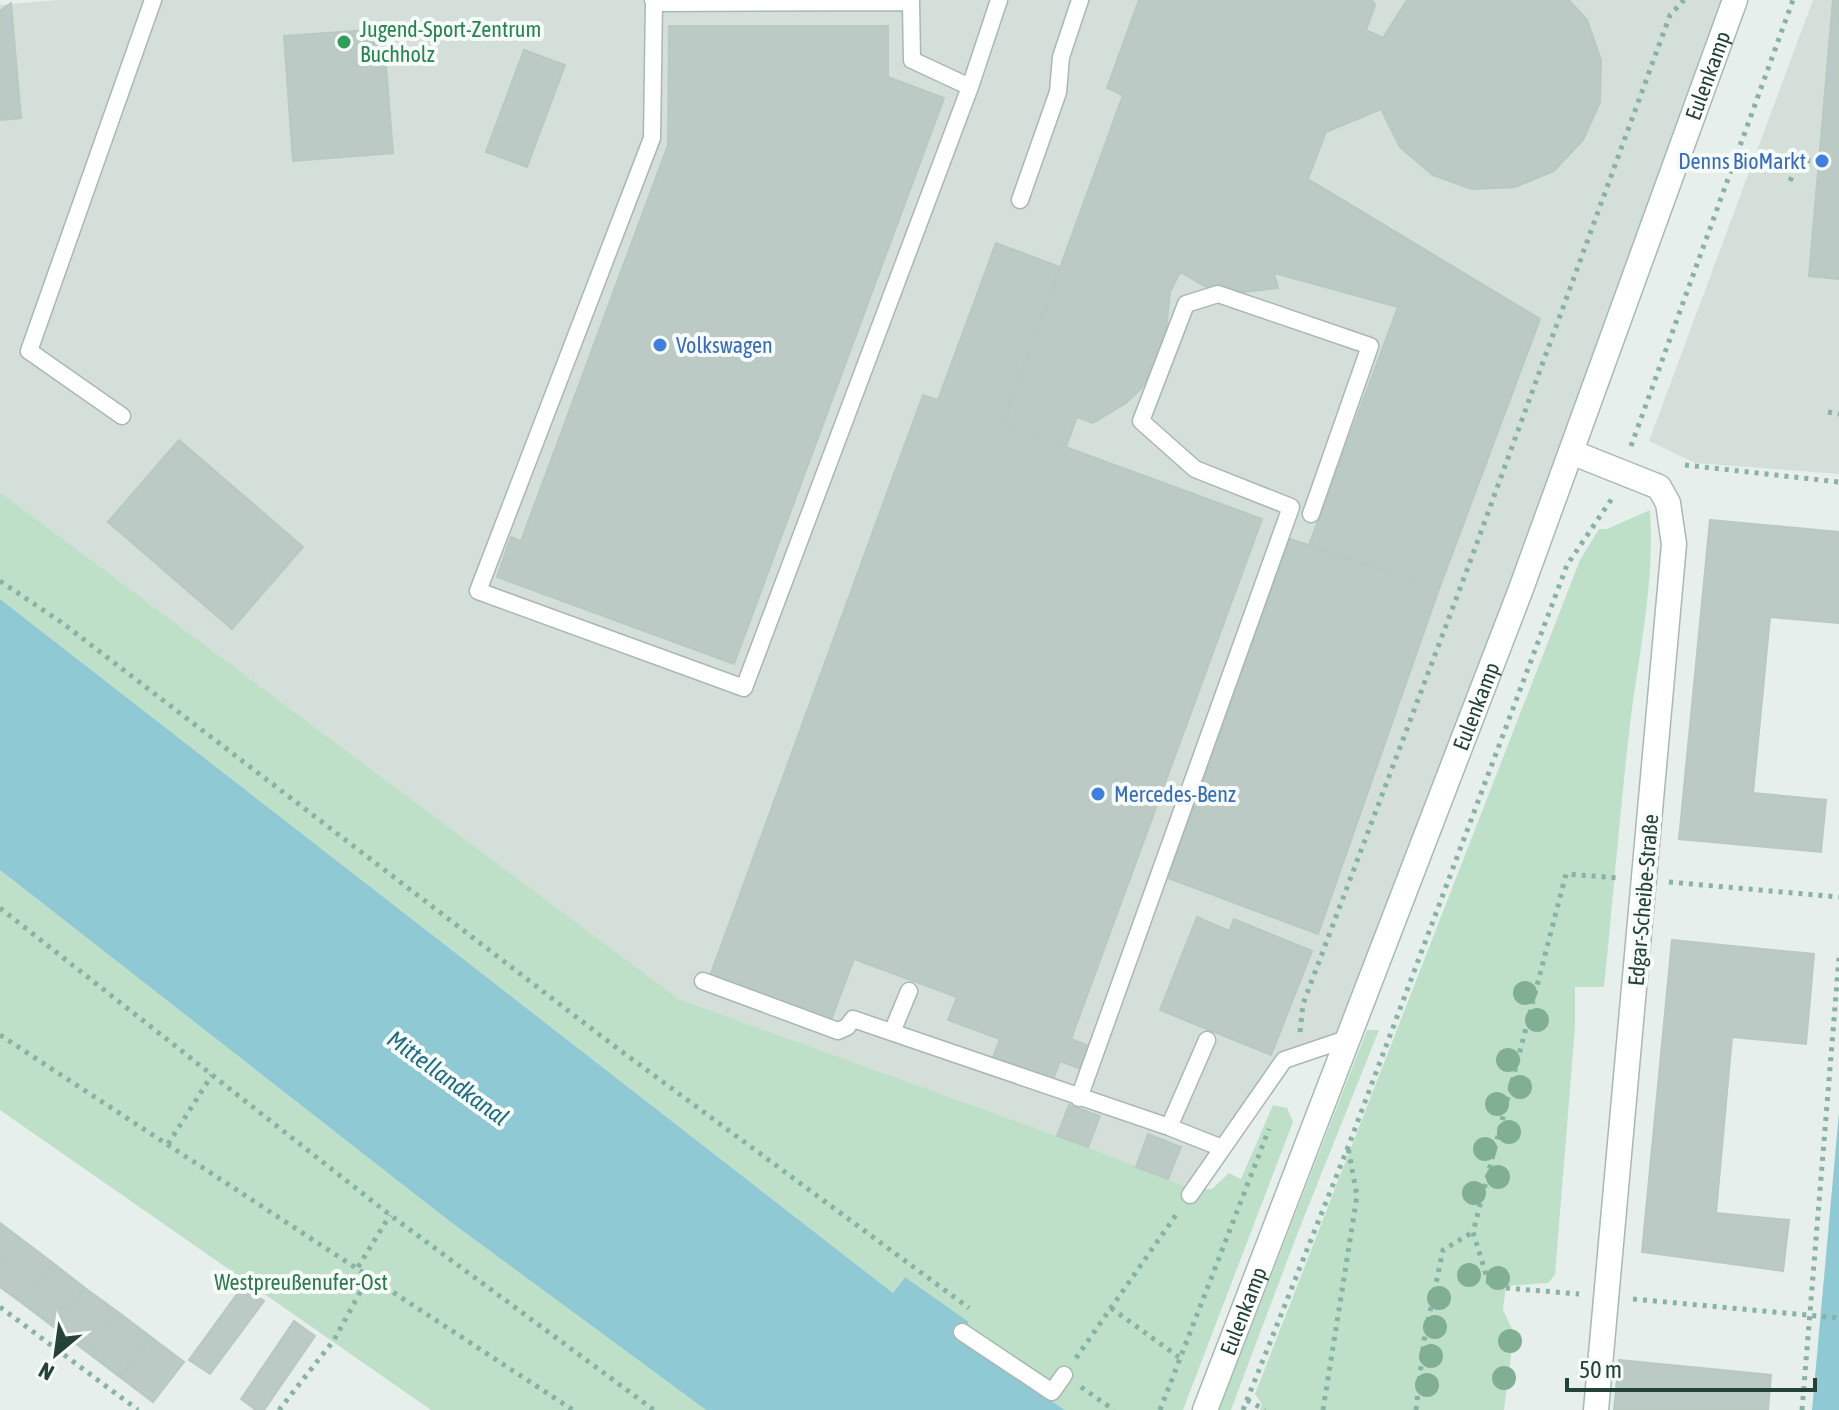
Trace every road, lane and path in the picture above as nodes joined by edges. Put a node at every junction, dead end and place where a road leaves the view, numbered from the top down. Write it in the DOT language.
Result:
graph roads {
  1 [pos="153,0"];
  2 [pos="999,0"];
  3 [pos="1080,0"];
  4 [pos="1684,0"];
  5 [pos="1735,0"];
  6 [pos="1793,0"];
  7 [pos="654,1"];
  8 [pos="970,87"];
  9 [pos="1819,161"];
  10 [pos="1790,181"];
  11 [pos="1020,200"];
  12 [pos="1828,412"];
  13 [pos="1839,414"];
  14 [pos="122,416"];
  15 [pos="1571,452"];
  16 [pos="1685,465"];
  17 [pos="1622,470"];
  18 [pos="1839,482"];
  19 [pos="1311,514"];
  20 [pos="0,581"];
  21 [pos="1645,880"];
  22 [pos="1839,897"];
  23 [pos="0,908"];
  24 [pos="1839,958"];
  25 [pos="703,981"];
  26 [pos="909,991"];
  27 [pos="892,1032"];
  28 [pos="0,1035"];
  29 [pos="1349,1038"];
  30 [pos="1207,1040"];
  31 [pos="1297,1055"];
  32 [pos="212,1075"];
  33 [pos="1079,1098"];
  34 [pos="1270,1125"];
  35 [pos="1169,1127"];
  36 [pos="168,1144"];
  37 [pos="1348,1147"];
  38 [pos="1222,1148"];
  39 [pos="1190,1195"];
  40 [pos="390,1215"];
  41 [pos="1473,1232"];
  42 [pos="910,1266"];
  43 [pos="358,1267"];
  44 [pos="369,1276"];
  45 [pos="1489,1284"];
  46 [pos="1506,1288"];
  47 [pos="1605,1296"];
  48 [pos="0,1307"];
  49 [pos="1111,1308"];
  50 [pos="1810,1315"];
  51 [pos="1839,1318"];
  52 [pos="962,1332"];
  53 [pos="1180,1358"];
  54 [pos="1064,1375"];
  55 [pos="1247,1400"];
  56 [pos="138,1410"];
  57 [pos="279,1410"];
  58 [pos="573,1410"];
  59 [pos="654,1410"];
  60 [pos="1114,1410"];
  61 [pos="1160,1410"];
  62 [pos="1205,1410"];
  63 [pos="1243,1410"];
  64 [pos="1265,1410"];
  65 [pos="1323,1410"];
  66 [pos="1416,1410"];
  67 [pos="1596,1410"];
  68 [pos="1802,1410"];
  1 -- 14 [label="lane"];
  2 -- 8 [label="lane"];
  3 -- 11 [label="lane"];
  4 -- 31 [label="path"];
  5 -- 15 [label="street, Eulenkamp"];
  6 -- 17 [label="path"];
  7 -- 8 [label="lane"];
  7 -- 8 [label="lane"];
  9 -- 10 [label="path"];
  12 -- 13 [label="path"];
  15 -- 17 [label="street, Edgar-Scheibe-Straße"];
  15 -- 29 [label="street, Eulenkamp"];
  16 -- 18 [label="path"];
  17 -- 21 [label="street, Edgar-Scheibe-Straße"];
  17 -- 37 [label="path"];
  19 -- 33 [label="lane"];
  20 -- 42 [label="path"];
  21 -- 22 [label="path"];
  21 -- 41 [label="path"];
  21 -- 47 [label="street, Edgar-Scheibe-Straße"];
  23 -- 32 [label="path"];
  24 -- 50 [label="path"];
  25 -- 27 [label="lane"];
  26 -- 27 [label="lane"];
  27 -- 33 [label="lane"];
  28 -- 36 [label="path"];
  29 -- 31 [label="lane"];
  29 -- 62 [label="street, Eulenkamp"];
  30 -- 35 [label="lane"];
  31 -- 38 [label="lane"];
  32 -- 36 [label="path"];
  32 -- 40 [label="path"];
  33 -- 35 [label="lane"];
  34 -- 53 [label="path"];
  35 -- 38 [label="lane"];
  36 -- 43 [label="path"];
  37 -- 55 [label="path"];
  37 -- 65 [label="path"];
  38 -- 39 [label="lane"];
  39 -- 49 [label="path"];
  40 -- 43 [label="path"];
  40 -- 59 [label="path"];
  41 -- 45 [label="path"];
  41 -- 66 [label="path"];
  43 -- 44 [label="path"];
  44 -- 57 [label="path"];
  44 -- 58 [label="path"];
  46 -- 47 [label="path"];
  47 -- 50 [label="path"];
  47 -- 67 [label="street, Edgar-Scheibe-Straße"];
  48 -- 56 [label="path"];
  49 -- 53 [label="path"];
  49 -- 54 [label="path"];
  50 -- 51 [label="path"];
  50 -- 68 [label="path"];
  52 -- 54 [label="lane"];
  53 -- 61 [label="path"];
  54 -- 60 [label="path"];
  55 -- 63 [label="path"];
  55 -- 64 [label="path"];
}
